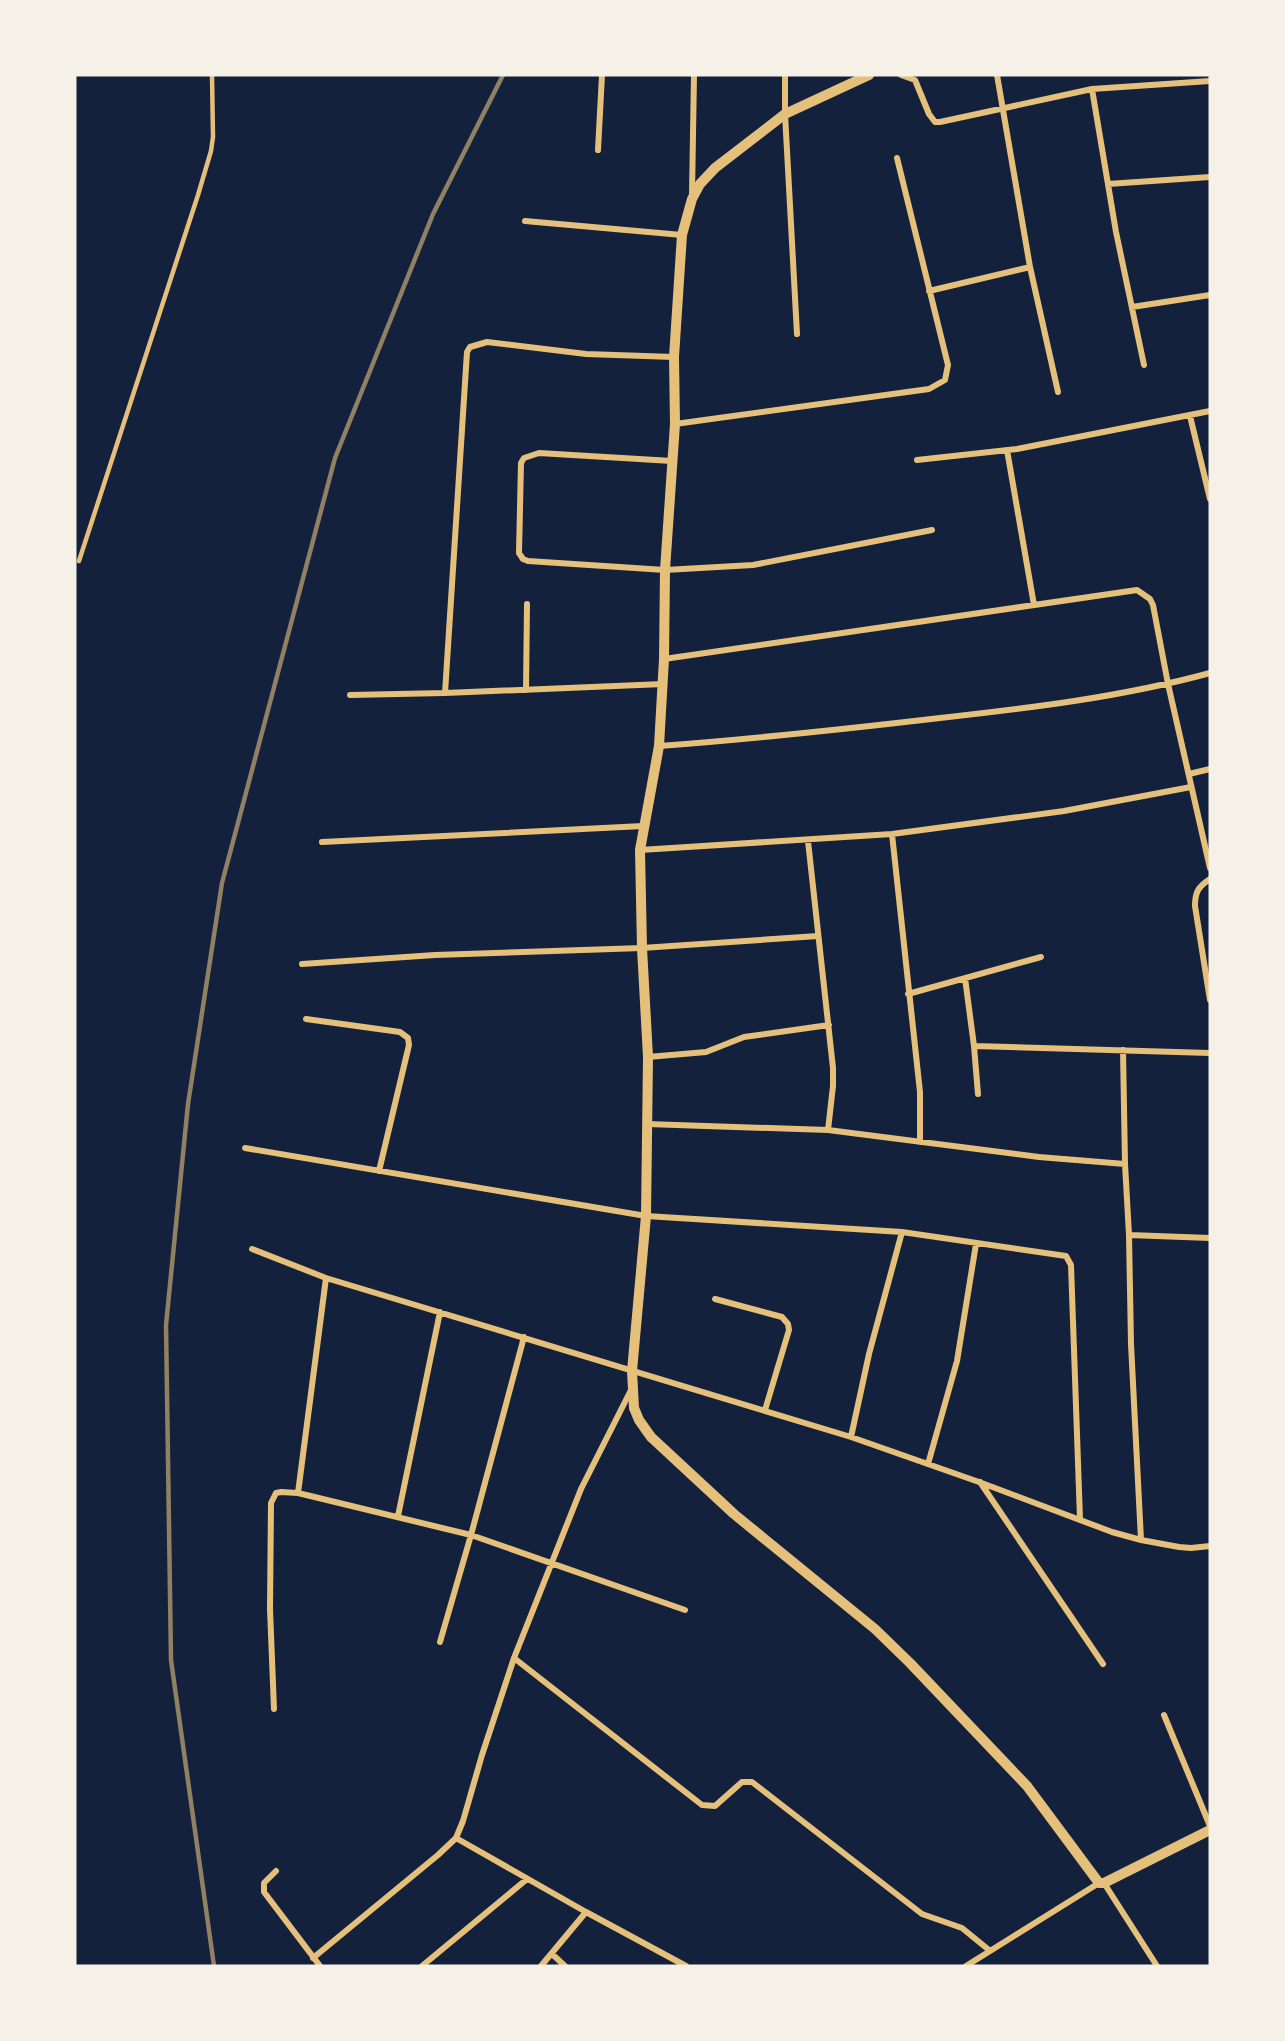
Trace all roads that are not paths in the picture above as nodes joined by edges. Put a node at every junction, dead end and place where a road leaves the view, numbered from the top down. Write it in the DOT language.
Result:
graph roads {
  1 [pos="212,75"];
  2 [pos="602,75"];
  3 [pos="694,75"];
  4 [pos="785,75"];
  5 [pos="869,75"];
  6 [pos="901,75"];
  7 [pos="997,75"];
  8 [pos="1210,81"];
  9 [pos="1092,89"];
  10 [pos="1002,109"];
  11 [pos="784,114"];
  12 [pos="598,150"];
  13 [pos="897,159"];
  14 [pos="1210,177"];
  15 [pos="1108,184"];
  16 [pos="692,199"];
  17 [pos="525,221"];
  18 [pos="682,235"];
  19 [pos="1030,267"];
  20 [pos="929,291"];
  21 [pos="1210,294"];
  22 [pos="1132,307"];
  23 [pos="797,334"];
  24 [pos="674,357"];
  25 [pos="1144,365"];
  26 [pos="1058,392"];
  27 [pos="1210,411"];
  28 [pos="1190,416"];
  29 [pos="675,424"];
  30 [pos="1007,450"];
  31 [pos="917,460"];
  32 [pos="672,461"];
  33 [pos="1210,499"];
  34 [pos="932,530"];
  35 [pos="79,561"];
  36 [pos="665,570"];
  37 [pos="526,604"];
  38 [pos="1034,605"];
  39 [pos="664,659"];
  40 [pos="1210,674"];
  41 [pos="663,684"];
  42 [pos="1168,684"];
  43 [pos="526,690"];
  44 [pos="444,693"];
  45 [pos="350,695"];
  46 [pos="659,746"];
  47 [pos="1210,769"];
  48 [pos="1189,774"];
  49 [pos="1191,787"];
  50 [pos="643,826"];
  51 [pos="892,834"];
  52 [pos="808,841"];
  53 [pos="322,843"];
  54 [pos="640,850"];
  55 [pos="1210,868"];
  56 [pos="1210,879"];
  57 [pos="818,936"];
  58 [pos="642,948"];
  59 [pos="1041,957"];
  60 [pos="302,964"];
  61 [pos="965,978"];
  62 [pos="909,994"];
  63 [pos="1210,1000"];
  64 [pos="306,1019"];
  65 [pos="829,1025"];
  66 [pos="974,1046"];
  67 [pos="1123,1050"];
  68 [pos="1210,1053"];
  69 [pos="648,1057"];
  70 [pos="978,1094"];
  71 [pos="647,1124"];
  72 [pos="828,1130"];
  73 [pos="920,1142"];
  74 [pos="245,1148"];
  75 [pos="1125,1164"];
  76 [pos="379,1171"];
  77 [pos="646,1216"];
  78 [pos="902,1233"];
  79 [pos="1129,1235"];
  80 [pos="1210,1238"];
  81 [pos="976,1244"];
  82 [pos="252,1249"];
  83 [pos="326,1278"];
  84 [pos="715,1299"];
  85 [pos="440,1312"];
  86 [pos="524,1337"];
  87 [pos="632,1371"];
  88 [pos="632,1387"];
  89 [pos="765,1410"];
  90 [pos="851,1437"];
  91 [pos="928,1464"];
  92 [pos="980,1482"];
  93 [pos="298,1493"];
  94 [pos="398,1516"];
  95 [pos="1080,1519"];
  96 [pos="471,1535"];
  97 [pos="1141,1540"];
  98 [pos="1210,1546"];
  99 [pos="553,1563"];
  100 [pos="685,1610"];
  101 [pos="440,1642"];
  102 [pos="514,1658"];
  103 [pos="1103,1664"];
  104 [pos="274,1709"];
  105 [pos="1164,1715"];
  106 [pos="1210,1826"];
  107 [pos="1210,1830"];
  108 [pos="456,1838"];
  109 [pos="276,1871"];
  110 [pos="527,1879"];
  111 [pos="1102,1883"];
  112 [pos="586,1912"];
  113 [pos="989,1950"];
  114 [pos="552,1954"];
  115 [pos="313,1958"];
  116 [pos="320,1966"];
  117 [pos="422,1966"];
  118 [pos="541,1966"];
  119 [pos="565,1966"];
  120 [pos="687,1966"];
  121 [pos="966,1966"];
  122 [pos="1157,1966"];
  1 -- 35 [label="lane"];
  2 -- 12 [label="street"];
  3 -- 16 [label="street"];
  4 -- 11 [label="street"];
  5 -- 11 [label="street"];
  6 -- 10 [label="street"];
  7 -- 10 [label="street"];
  8 -- 9 [label="street"];
  9 -- 10 [label="street"];
  9 -- 15 [label="street"];
  10 -- 19 [label="street"];
  11 -- 16 [label="street"];
  11 -- 23 [label="street"];
  13 -- 20 [label="street"];
  14 -- 15 [label="street"];
  15 -- 22 [label="street"];
  16 -- 18 [label="street"];
  17 -- 18 [label="street"];
  18 -- 24 [label="street"];
  19 -- 20 [label="street"];
  19 -- 26 [label="street"];
  20 -- 29 [label="street"];
  21 -- 22 [label="street"];
  22 -- 25 [label="street"];
  24 -- 29 [label="street"];
  24 -- 44 [label="street"];
  27 -- 28 [label="street"];
  28 -- 30 [label="street"];
  28 -- 33 [label="street"];
  29 -- 32 [label="street"];
  30 -- 31 [label="street"];
  30 -- 38 [label="street"];
  32 -- 36 [label="street"];
  32 -- 36 [label="street"];
  34 -- 36 [label="street"];
  36 -- 39 [label="street"];
  37 -- 43 [label="street"];
  38 -- 39 [label="street"];
  38 -- 42 [label="street"];
  39 -- 41 [label="street"];
  40 -- 42 [label="street"];
  41 -- 43 [label="street"];
  41 -- 46 [label="street"];
  42 -- 46 [label="street"];
  42 -- 48 [label="street"];
  43 -- 44 [label="street"];
  44 -- 45 [label="street"];
  46 -- 50 [label="street"];
  47 -- 48 [label="street"];
  48 -- 49 [label="street"];
  49 -- 51 [label="street"];
  49 -- 55 [label="street"];
  50 -- 53 [label="street"];
  50 -- 54 [label="street"];
  51 -- 52 [label="street"];
  51 -- 62 [label="street"];
  52 -- 54 [label="street"];
  52 -- 57 [label="street"];
  54 -- 58 [label="street"];
  56 -- 63 [label="street"];
  57 -- 58 [label="street"];
  57 -- 65 [label="street"];
  58 -- 60 [label="street"];
  58 -- 69 [label="street"];
  59 -- 61 [label="street"];
  61 -- 62 [label="street"];
  61 -- 66 [label="street"];
  62 -- 73 [label="street"];
  64 -- 76 [label="street"];
  65 -- 69 [label="street"];
  65 -- 72 [label="street"];
  66 -- 67 [label="street"];
  66 -- 70 [label="street"];
  67 -- 68 [label="street"];
  67 -- 75 [label="street"];
  69 -- 71 [label="street"];
  71 -- 72 [label="street"];
  71 -- 77 [label="street"];
  72 -- 73 [label="street"];
  73 -- 75 [label="street"];
  74 -- 76 [label="street"];
  75 -- 79 [label="street"];
  76 -- 77 [label="street"];
  77 -- 78 [label="street"];
  77 -- 87 [label="street"];
  78 -- 81 [label="street"];
  78 -- 90 [label="street"];
  79 -- 80 [label="street"];
  79 -- 97 [label="street"];
  81 -- 91 [label="street"];
  81 -- 95 [label="street"];
  82 -- 83 [label="street"];
  83 -- 85 [label="street"];
  83 -- 93 [label="street"];
  84 -- 89 [label="street"];
  85 -- 86 [label="street"];
  85 -- 94 [label="street"];
  86 -- 87 [label="street"];
  86 -- 96 [label="street"];
  87 -- 88 [label="street"];
  87 -- 89 [label="street"];
  88 -- 99 [label="street"];
  88 -- 111 [label="street"];
  89 -- 90 [label="street"];
  90 -- 91 [label="street"];
  91 -- 92 [label="street"];
  92 -- 95 [label="street"];
  92 -- 103 [label="street"];
  93 -- 94 [label="street"];
  93 -- 104 [label="street"];
  94 -- 96 [label="street"];
  95 -- 97 [label="street"];
  96 -- 99 [label="street"];
  96 -- 101 [label="street"];
  97 -- 98 [label="street"];
  99 -- 100 [label="street"];
  99 -- 102 [label="street"];
  102 -- 108 [label="street"];
  102 -- 113 [label="street"];
  105 -- 106 [label="street"];
  107 -- 111 [label="street"];
  108 -- 110 [label="street"];
  108 -- 115 [label="street"];
  109 -- 115 [label="street"];
  110 -- 112 [label="street"];
  110 -- 117 [label="street"];
  111 -- 113 [label="street"];
  111 -- 122 [label="street"];
  112 -- 114 [label="street"];
  112 -- 120 [label="street"];
  113 -- 121 [label="street"];
  114 -- 118 [label="street"];
  114 -- 119 [label="street"];
  115 -- 116 [label="street"];
}
